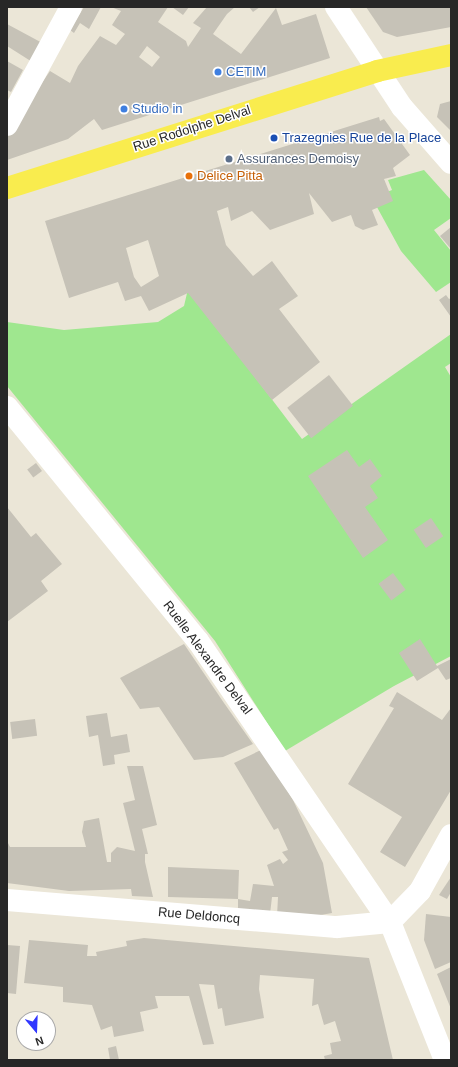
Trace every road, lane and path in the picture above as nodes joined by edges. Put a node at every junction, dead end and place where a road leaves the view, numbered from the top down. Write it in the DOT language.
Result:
graph roads {
  1 [pos="71,7"];
  2 [pos="336,7"];
  3 [pos="451,55"];
  4 [pos="377,71"];
  5 [pos="7,124"];
  6 [pos="451,163"];
  7 [pos="7,188"];
  8 [pos="7,407"];
  9 [pos="451,835"];
  10 [pos="7,900"];
  11 [pos="390,922"];
  12 [pos="445,1060"];
  1 -- 5 [label="street"];
  2 -- 4 [label="street"];
  3 -- 4 [label="main road, Rue Rodolphe Delval"];
  4 -- 6 [label="street"];
  4 -- 7 [label="main road, Rue Rodolphe Delval"];
  8 -- 11 [label="street, Ruelle Alexandre Delval"];
  9 -- 11 [label="street"];
  10 -- 11 [label="street, Rue Deldoncq"];
  11 -- 12 [label="street, Ruelle Alexandre Delval"];
}
